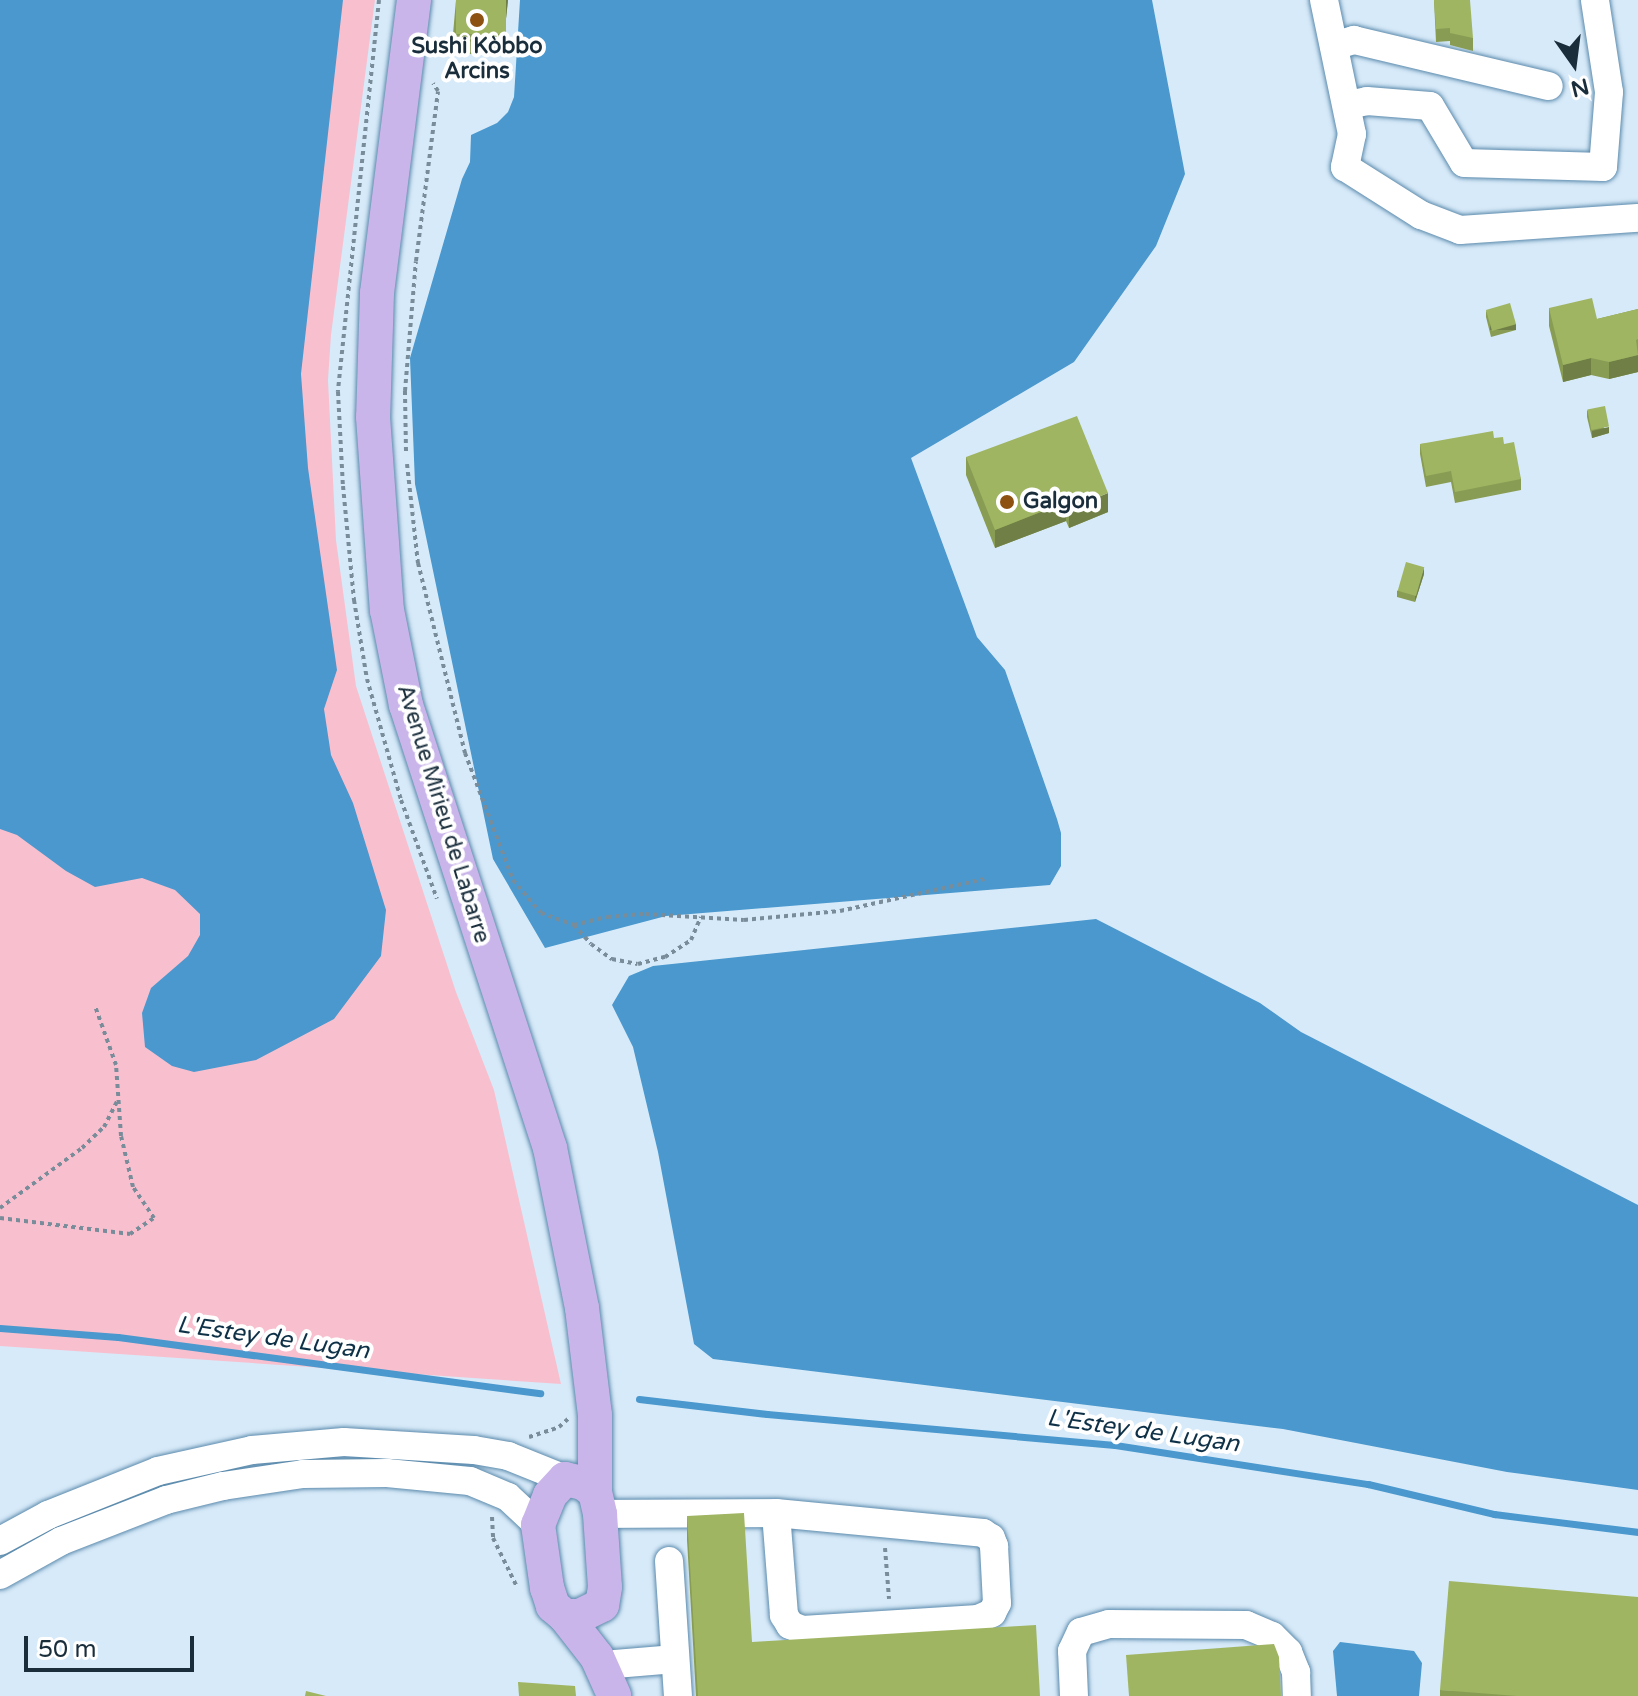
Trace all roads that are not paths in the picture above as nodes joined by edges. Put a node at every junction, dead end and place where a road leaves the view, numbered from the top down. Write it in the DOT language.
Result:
graph roads {
  1 [pos="414,0"];
  2 [pos="1324,0"];
  3 [pos="1595,0"];
  4 [pos="1334,46"];
  5 [pos="1549,86"];
  6 [pos="1347,105"];
  7 [pos="1638,218"];
  8 [pos="217,1458"];
  9 [pos="223,1486"];
  10 [pos="587,1495"];
  11 [pos="776,1513"];
  12 [pos="538,1525"];
  13 [pos="0,1541"];
  14 [pos="669,1561"];
  15 [pos="0,1575"];
  16 [pos="602,1605"];
  17 [pos="565,1616"];
  18 [pos="675,1659"];
  19 [pos="615,1685"];
  20 [pos="678,1696"];
  21 [pos="1074,1696"];
  22 [pos="1297,1696"];
  1 -- 10 [label="main road, Avenue Mirieu de Labarre"];
  2 -- 4 [label="street"];
  3 -- 6 [label="street"];
  4 -- 5 [label="street"];
  4 -- 6 [label="street"];
  6 -- 7 [label="street"];
  8 -- 9 [label="street"];
  8 -- 10 [label="street"];
  8 -- 13 [label="street"];
  9 -- 12 [label="street"];
  9 -- 15 [label="street"];
  10 -- 11 [label="street"];
  10 -- 12 [label="main road"];
  10 -- 16 [label="main road, Avenue Mirieu de Labarre"];
  11 -- 11 [label="street"];
  12 -- 17 [label="main road"];
  14 -- 18 [label="street"];
  16 -- 17 [label="main road"];
  16 -- 19 [label="main road, Avenue Mirieu de Labarre"];
  17 -- 19 [label="main road"];
  18 -- 19 [label="street"];
  18 -- 20 [label="street"];
  21 -- 22 [label="street"];
}
